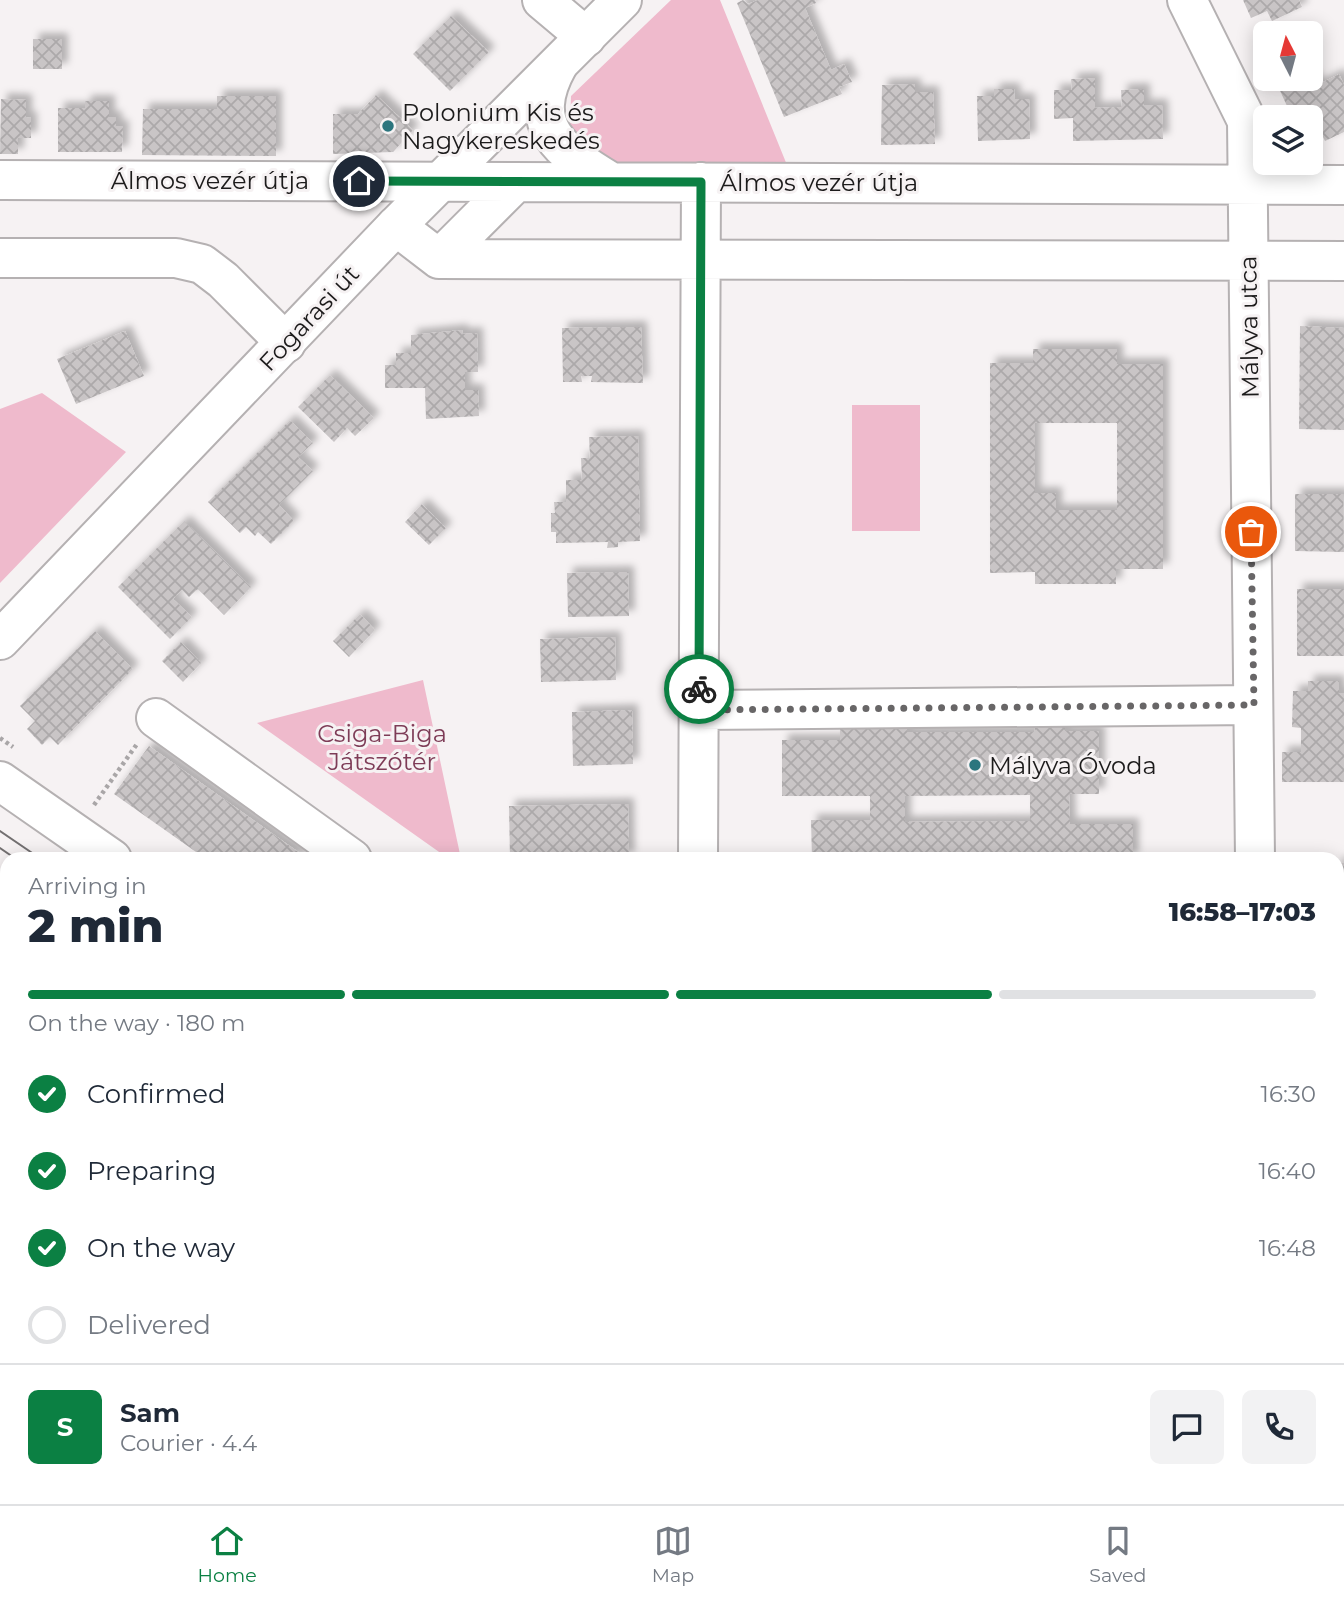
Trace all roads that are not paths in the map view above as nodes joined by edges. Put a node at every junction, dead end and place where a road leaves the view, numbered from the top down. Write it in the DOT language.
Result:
graph roads {
  1 [pos="542,0"];
  2 [pos="622,0"];
  3 [pos="1187,0"];
  4 [pos="586,37"];
  5 [pos="558,65"];
  6 [pos="0,180"];
  7 [pos="441,181"];
  8 [pos="516,182"];
  9 [pos="611,182"];
  10 [pos="701,182"];
  11 [pos="1247,184"];
  12 [pos="1344,186"];
  13 [pos="396,226"];
  14 [pos="0,258"];
  15 [pos="439,259"];
  16 [pos="1248,259"];
  17 [pos="701,260"];
  18 [pos="1344,261"];
  19 [pos="286,343"];
  20 [pos="4,630"];
  21 [pos="1254,705"];
  22 [pos="698,710"];
  23 [pos="156,718"];
  24 [pos="11,767"];
  25 [pos="104,852"];
  26 [pos="342,852"];
  27 [pos="698,852"];
  28 [pos="1255,852"];
  1 -- 4 [label="street"];
  2 -- 4 [label="street, Fogarasi út"];
  3 -- 11 [label="street, Mályva utca"];
  4 -- 5 [label="street, Fogarasi út"];
  5 -- 7 [label="street, Fogarasi út"];
  5 -- 9 [label="street"];
  6 -- 7 [label="street, Álmos vezér útja"];
  7 -- 8 [label="street, Álmos vezér útja"];
  7 -- 13 [label="street, Fogarasi út"];
  8 -- 9 [label="street, Álmos vezér útja"];
  8 -- 15 [label="street"];
  9 -- 10 [label="street, Álmos vezér útja"];
  10 -- 11 [label="street, Álmos vezér útja"];
  10 -- 17 [label="street"];
  11 -- 12 [label="street, Álmos vezér útja"];
  11 -- 16 [label="street, Mályva utca"];
  13 -- 15 [label="street"];
  13 -- 19 [label="street, Fogarasi út"];
  14 -- 19 [label="street"];
  15 -- 17 [label="street"];
  16 -- 17 [label="street"];
  16 -- 18 [label="street"];
  16 -- 21 [label="street, Mályva utca"];
  17 -- 22 [label="street"];
  19 -- 20 [label="street, Fogarasi út"];
  21 -- 22 [label="street"];
  21 -- 28 [label="street, Mályva utca"];
  22 -- 27 [label="street"];
  23 -- 26 [label="street"];
  24 -- 25 [label="street"];
}
